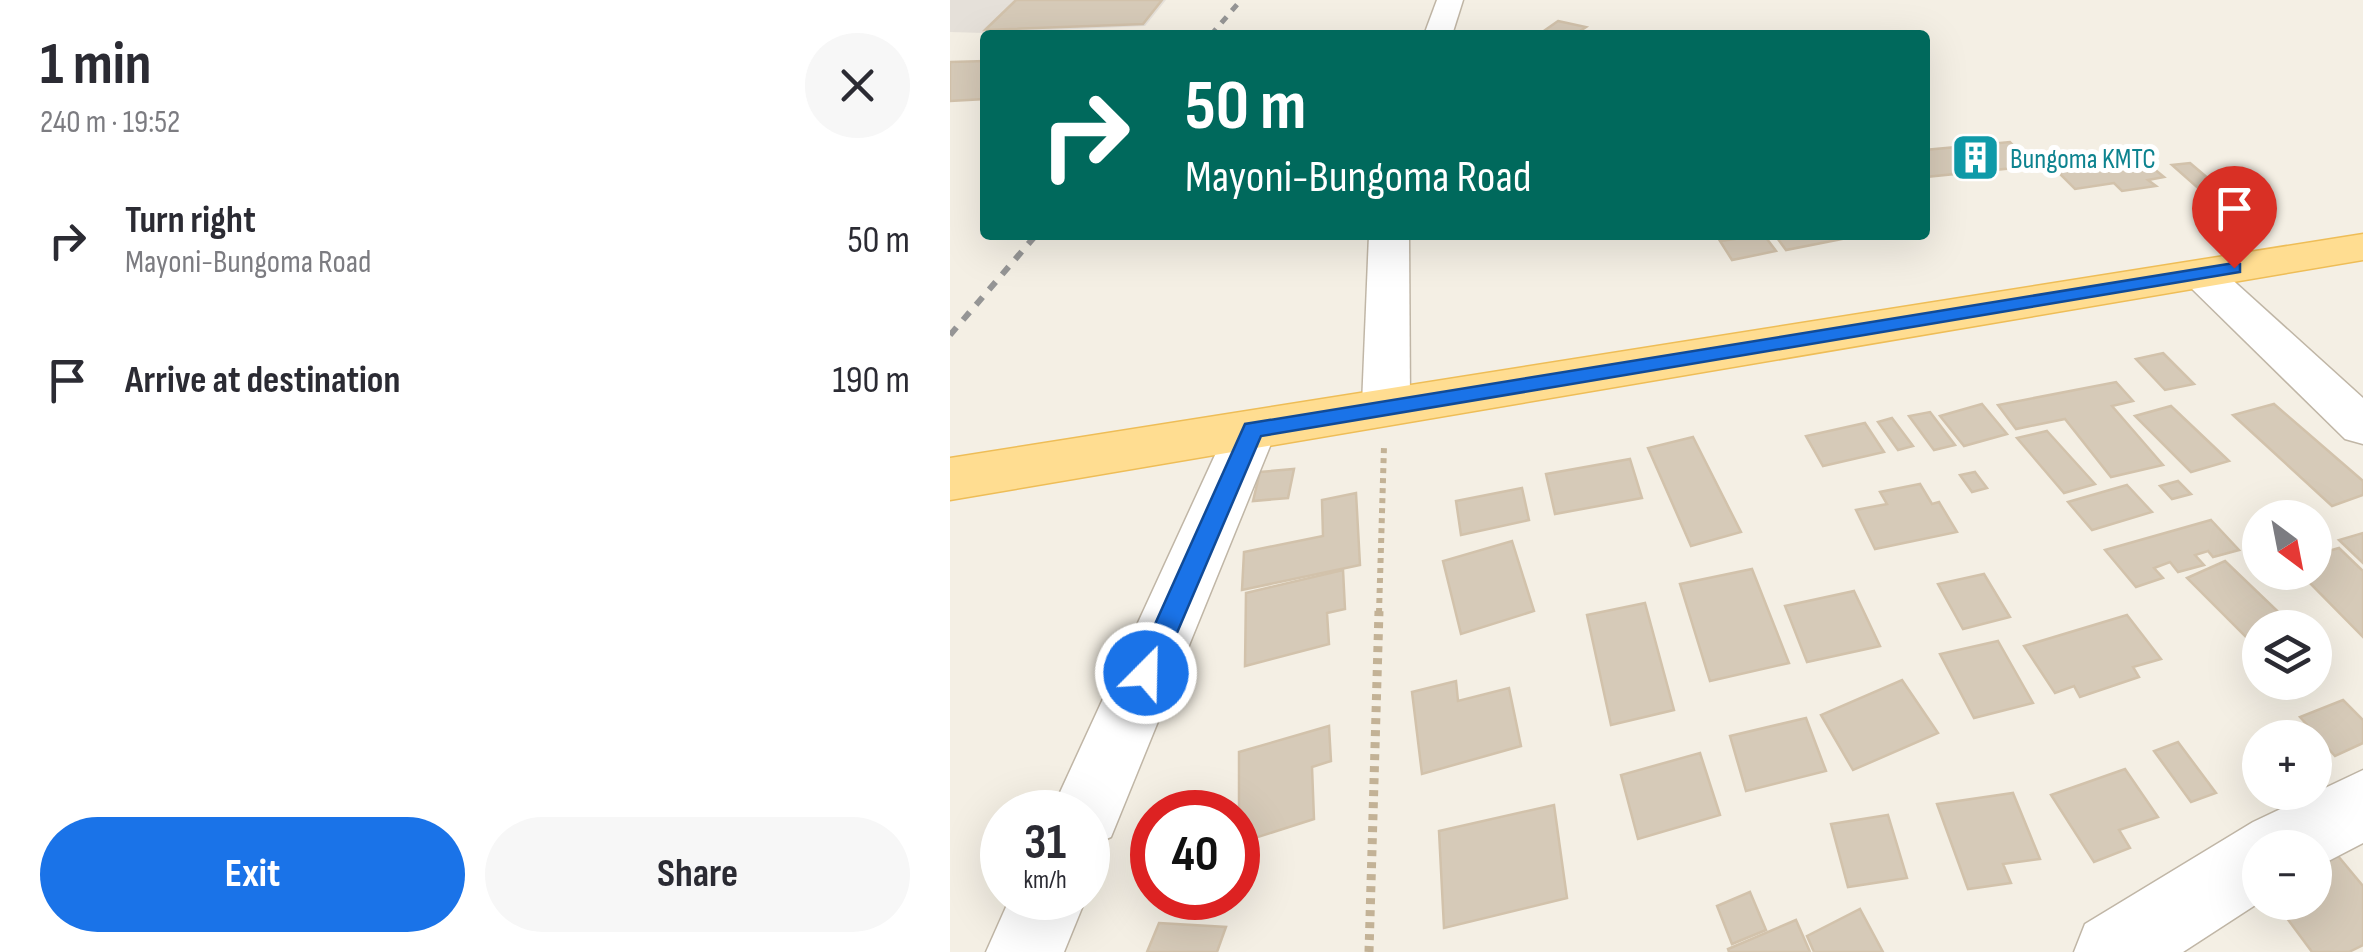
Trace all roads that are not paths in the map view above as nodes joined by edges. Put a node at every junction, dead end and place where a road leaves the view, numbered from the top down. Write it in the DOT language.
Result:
graph roads {
  1 [pos="1450,0"];
  2 [pos="1440,30"];
  3 [pos="1389,240"];
  4 [pos="2363,247"];
  5 [pos="2201,274"];
  6 [pos="1386,405"];
  7 [pos="2363,426"];
  8 [pos="1252,429"];
  9 [pos="950,479"];
  10 [pos="1096,790"];
  11 [pos="2363,805"];
  12 [pos="2314,830"];
  13 [pos="2242,870"];
  14 [pos="1039,920"];
  15 [pos="1025,952"];
  16 [pos="2113,952"];
  1 -- 2 [label="street"];
  3 -- 6 [label="street"];
  4 -- 5 [label="main road"];
  5 -- 6 [label="main road"];
  5 -- 7 [label="street"];
  6 -- 8 [label="main road"];
  8 -- 9 [label="main road"];
  8 -- 10 [label="street"];
  11 -- 12 [label="street"];
  13 -- 16 [label="street"];
  14 -- 15 [label="street"];
}
